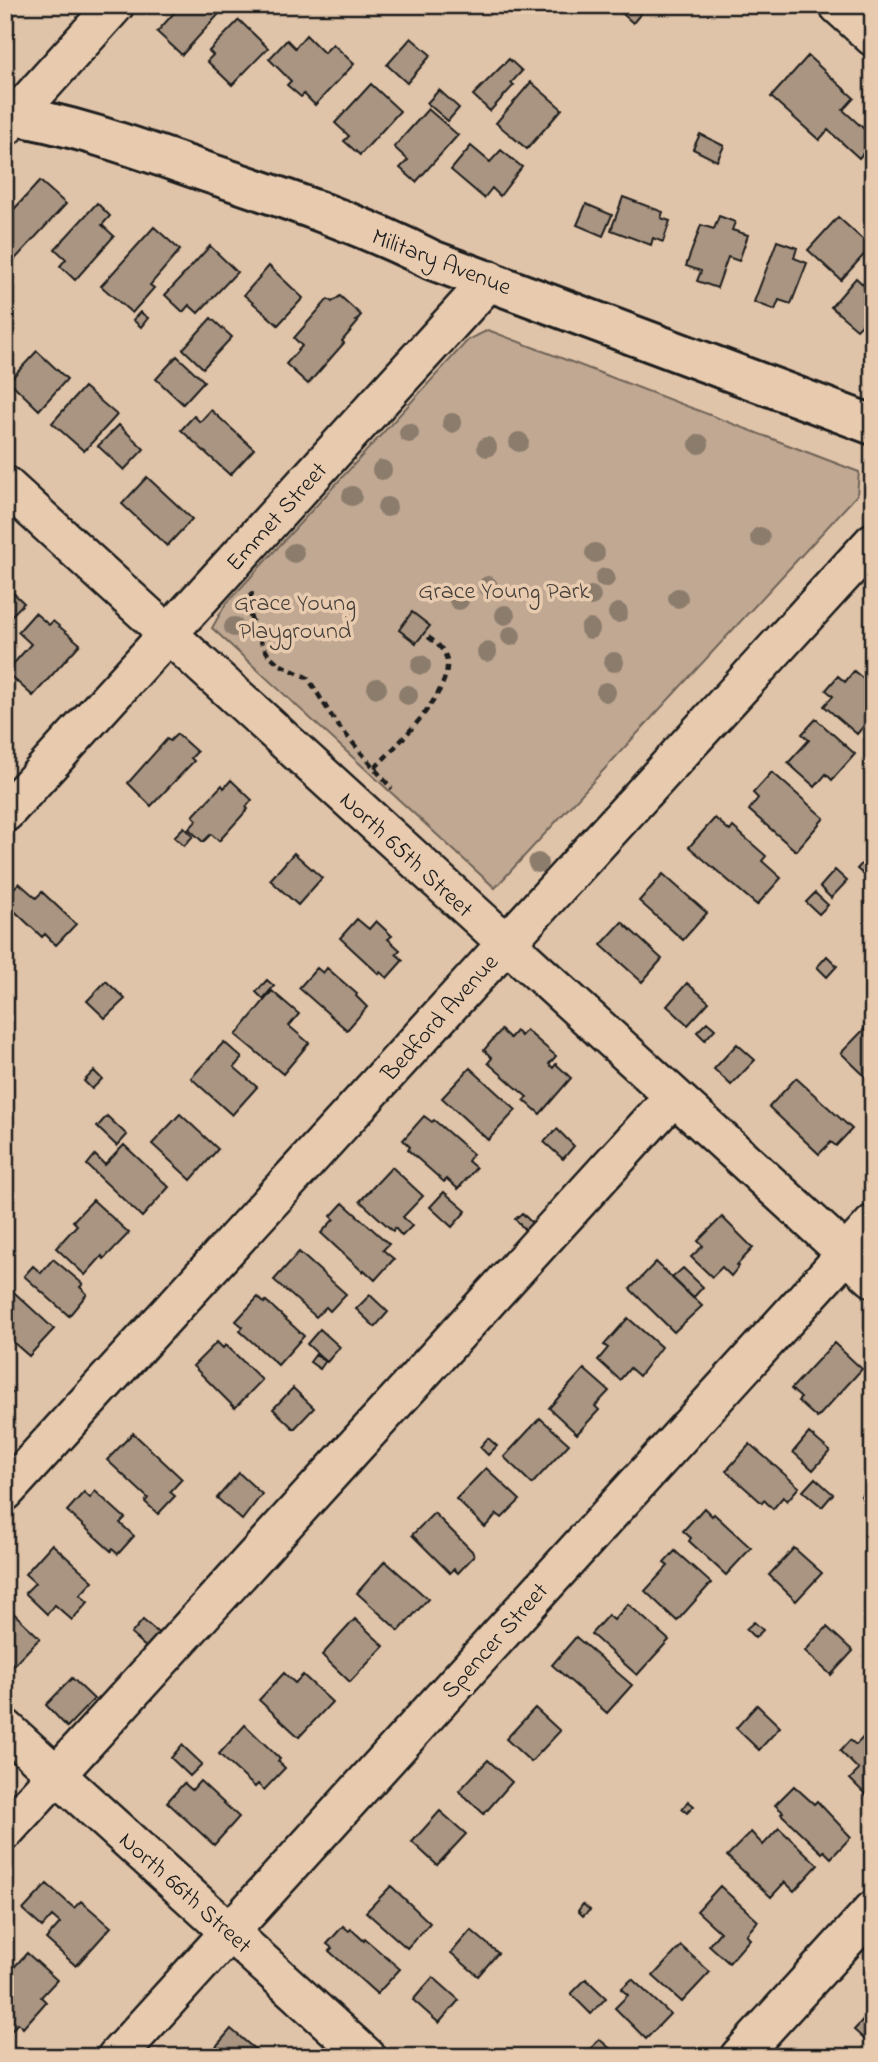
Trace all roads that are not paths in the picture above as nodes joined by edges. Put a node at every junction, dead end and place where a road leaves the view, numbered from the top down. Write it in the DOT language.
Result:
graph roads {
  1 [pos="116,5"];
  2 [pos="838,5"];
  3 [pos="873,37"];
  4 [pos="8,119"];
  5 [pos="490,280"];
  6 [pos="873,425"];
  7 [pos="5,485"];
  8 [pos="873,542"];
  9 [pos="168,634"];
  10 [pos="5,813"];
  11 [pos="506,944"];
  12 [pos="673,1097"];
  13 [pos="873,1224"];
  14 [pos="846,1254"];
  15 [pos="873,1278"];
  16 [pos="5,1492"];
  17 [pos="5,1728"];
  18 [pos="57,1775"];
  19 [pos="5,1831"];
  20 [pos="873,1910"];
  21 [pos="230,1932"];
  22 [pos="116,2057"];
  23 [pos="367,2057"];
  24 [pos="739,2057"];
  1 -- 4 [label="street"];
  2 -- 3 [label="street"];
  4 -- 5 [label="main road, Military Avenue"];
  5 -- 6 [label="main road, Military Avenue"];
  5 -- 9 [label="street, Emmet Street"];
  7 -- 9 [label="street, North 65th Street"];
  8 -- 11 [label="street, Bedford Avenue"];
  9 -- 10 [label="street, Emmet Street"];
  9 -- 11 [label="street, North 65th Street"];
  11 -- 12 [label="street, North 65th Street"];
  11 -- 16 [label="street, Bedford Avenue"];
  12 -- 14 [label="street, North 65th Street"];
  12 -- 18 [label="street"];
  13 -- 14 [label="street, Spencer Street"];
  14 -- 15 [label="street, North 65th Street"];
  14 -- 21 [label="street, Spencer Street"];
  17 -- 18 [label="street, North 66th Street"];
  18 -- 19 [label="street"];
  18 -- 21 [label="street, North 66th Street"];
  20 -- 24 [label="street"];
  21 -- 22 [label="street, Spencer Street"];
  21 -- 23 [label="street, North 66th Street"];
}
